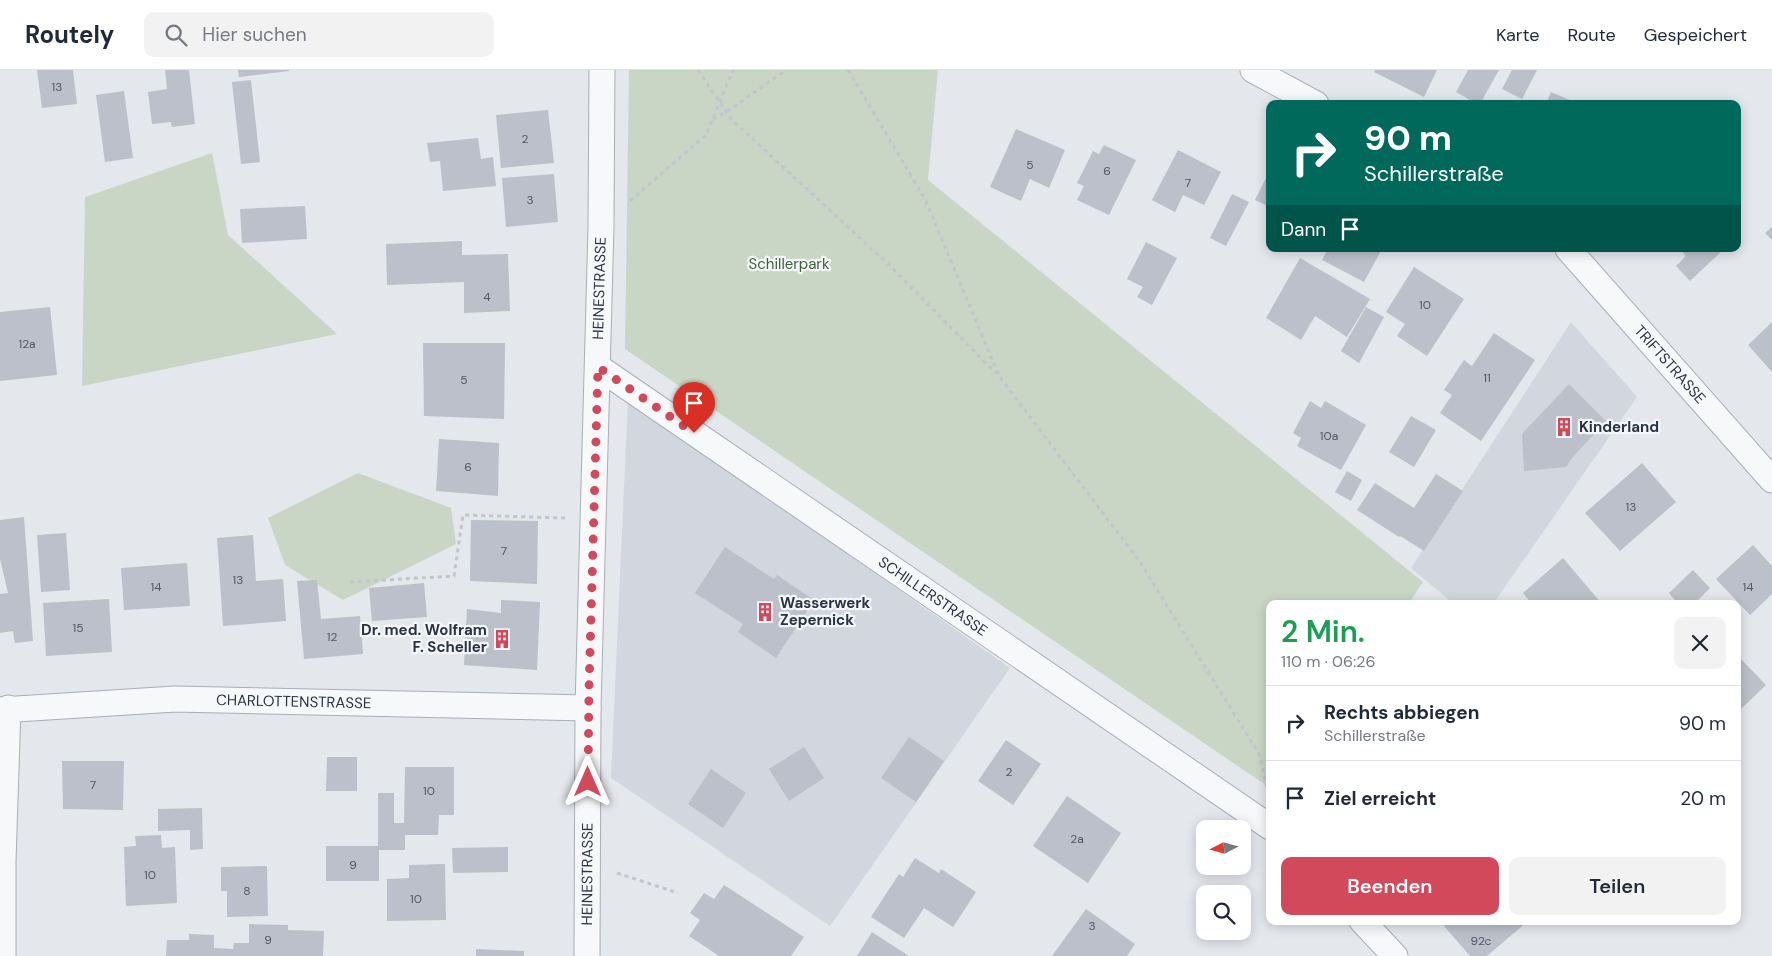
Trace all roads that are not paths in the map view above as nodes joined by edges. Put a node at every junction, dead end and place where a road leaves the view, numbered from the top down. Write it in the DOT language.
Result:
graph roads {
  1 [pos="602,70"];
  2 [pos="1253,70"];
  3 [pos="1309,100"];
  4 [pos="1571,252"];
  5 [pos="598,367"];
  6 [pos="1772,480"];
  7 [pos="588,708"];
  8 [pos="4,709"];
  9 [pos="1266,824"];
  10 [pos="1366,925"];
  11 [pos="3,956"];
  12 [pos="587,956"];
  13 [pos="1395,956"];
  1 -- 5 [label="street, HEINESTRASSE"];
  2 -- 3 [label="street"];
  4 -- 6 [label="street, TRIFTSTRASSE"];
  5 -- 7 [label="street, HEINESTRASSE"];
  5 -- 9 [label="street, SCHILLERSTRASSE"];
  7 -- 8 [label="street, CHARLOTTENSTRASSE"];
  7 -- 12 [label="street, HEINESTRASSE"];
  8 -- 11 [label="street"];
  10 -- 13 [label="street"];
}
